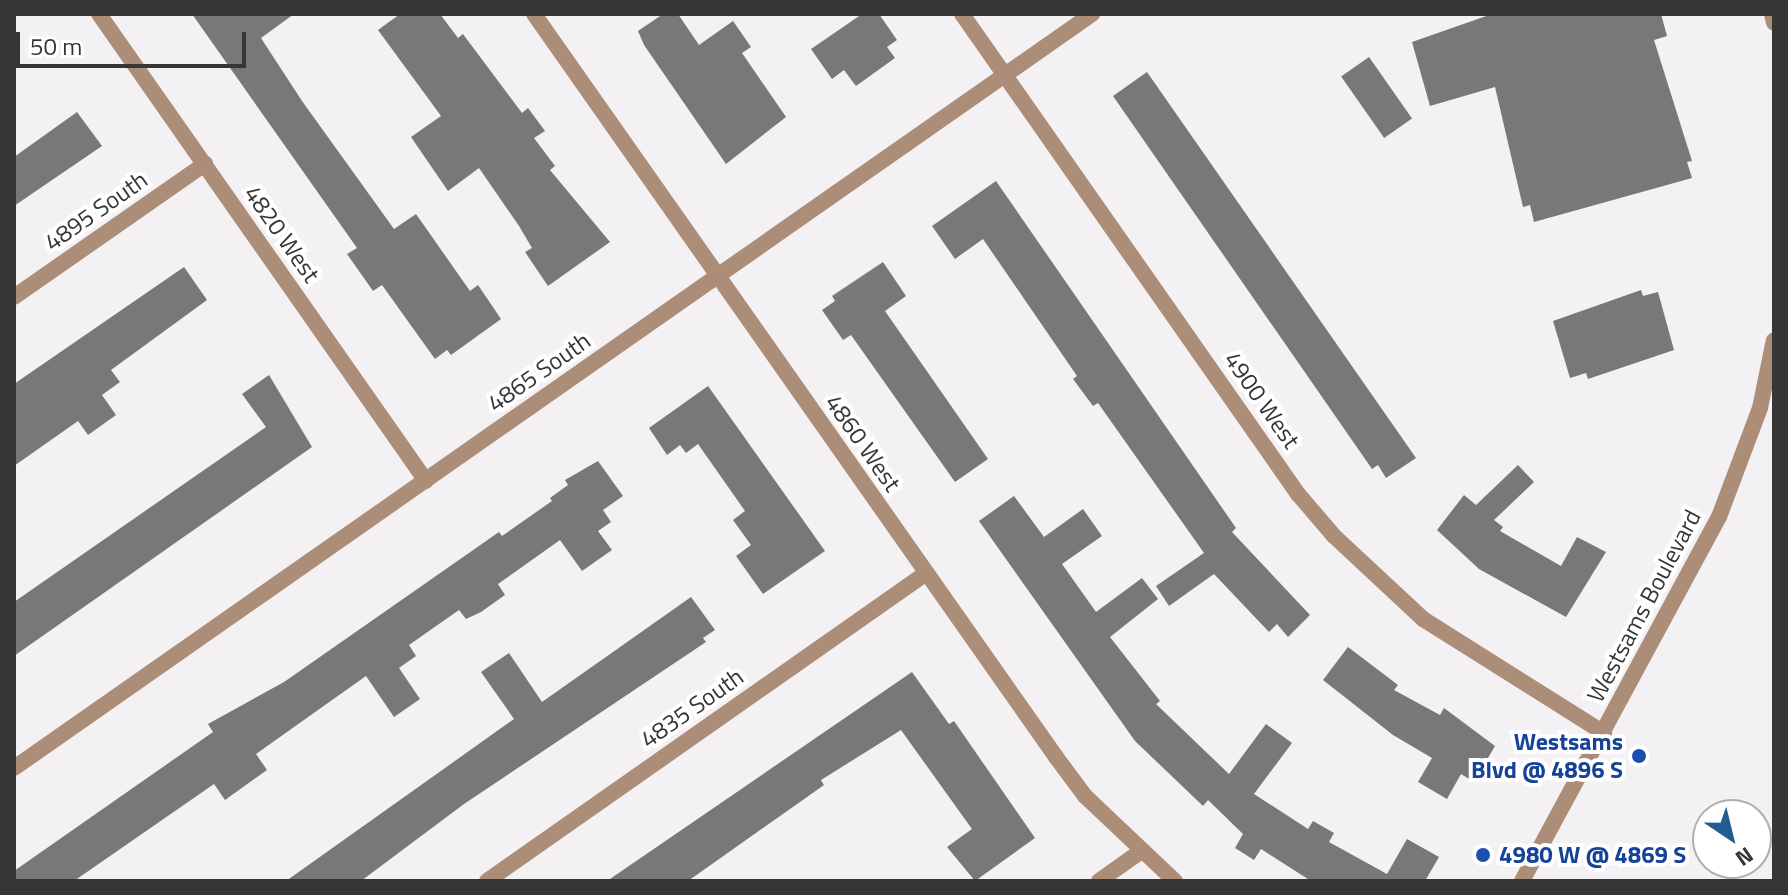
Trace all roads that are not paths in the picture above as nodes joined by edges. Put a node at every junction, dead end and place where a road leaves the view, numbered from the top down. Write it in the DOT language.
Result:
graph roads {
  1 [pos="99,14"];
  2 [pos="534,14"];
  3 [pos="962,14"];
  4 [pos="1092,14"];
  5 [pos="1772,14"];
  6 [pos="1774,23"];
  7 [pos="1005,75"];
  8 [pos="205,164"];
  9 [pos="717,276"];
  10 [pos="14,297"];
  11 [pos="1774,340"];
  12 [pos="426,481"];
  13 [pos="925,574"];
  14 [pos="1604,733"];
  15 [pos="14,768"];
  16 [pos="1140,852"];
  17 [pos="487,881"];
  18 [pos="1099,881"];
  19 [pos="1175,881"];
  20 [pos="1522,881"];
  1 -- 8 [label="street, 4820 West"];
  2 -- 9 [label="street, 4860 West"];
  3 -- 7 [label="street, 4900 West"];
  4 -- 7 [label="street, 4865 South"];
  5 -- 6 [label="street"];
  7 -- 9 [label="street, 4865 South"];
  7 -- 14 [label="street, 4900 West"];
  8 -- 10 [label="street, 4895 South"];
  8 -- 12 [label="street, 4820 West"];
  9 -- 12 [label="street, 4865 South"];
  9 -- 13 [label="street, 4860 West"];
  11 -- 14 [label="street, Westsams Boulevard"];
  12 -- 15 [label="street, 4865 South"];
  13 -- 16 [label="street, 4860 West"];
  13 -- 17 [label="street, 4835 South"];
  14 -- 20 [label="street, Westsams Boulevard"];
  16 -- 18 [label="street"];
  16 -- 19 [label="street, 4860 West"];
}
